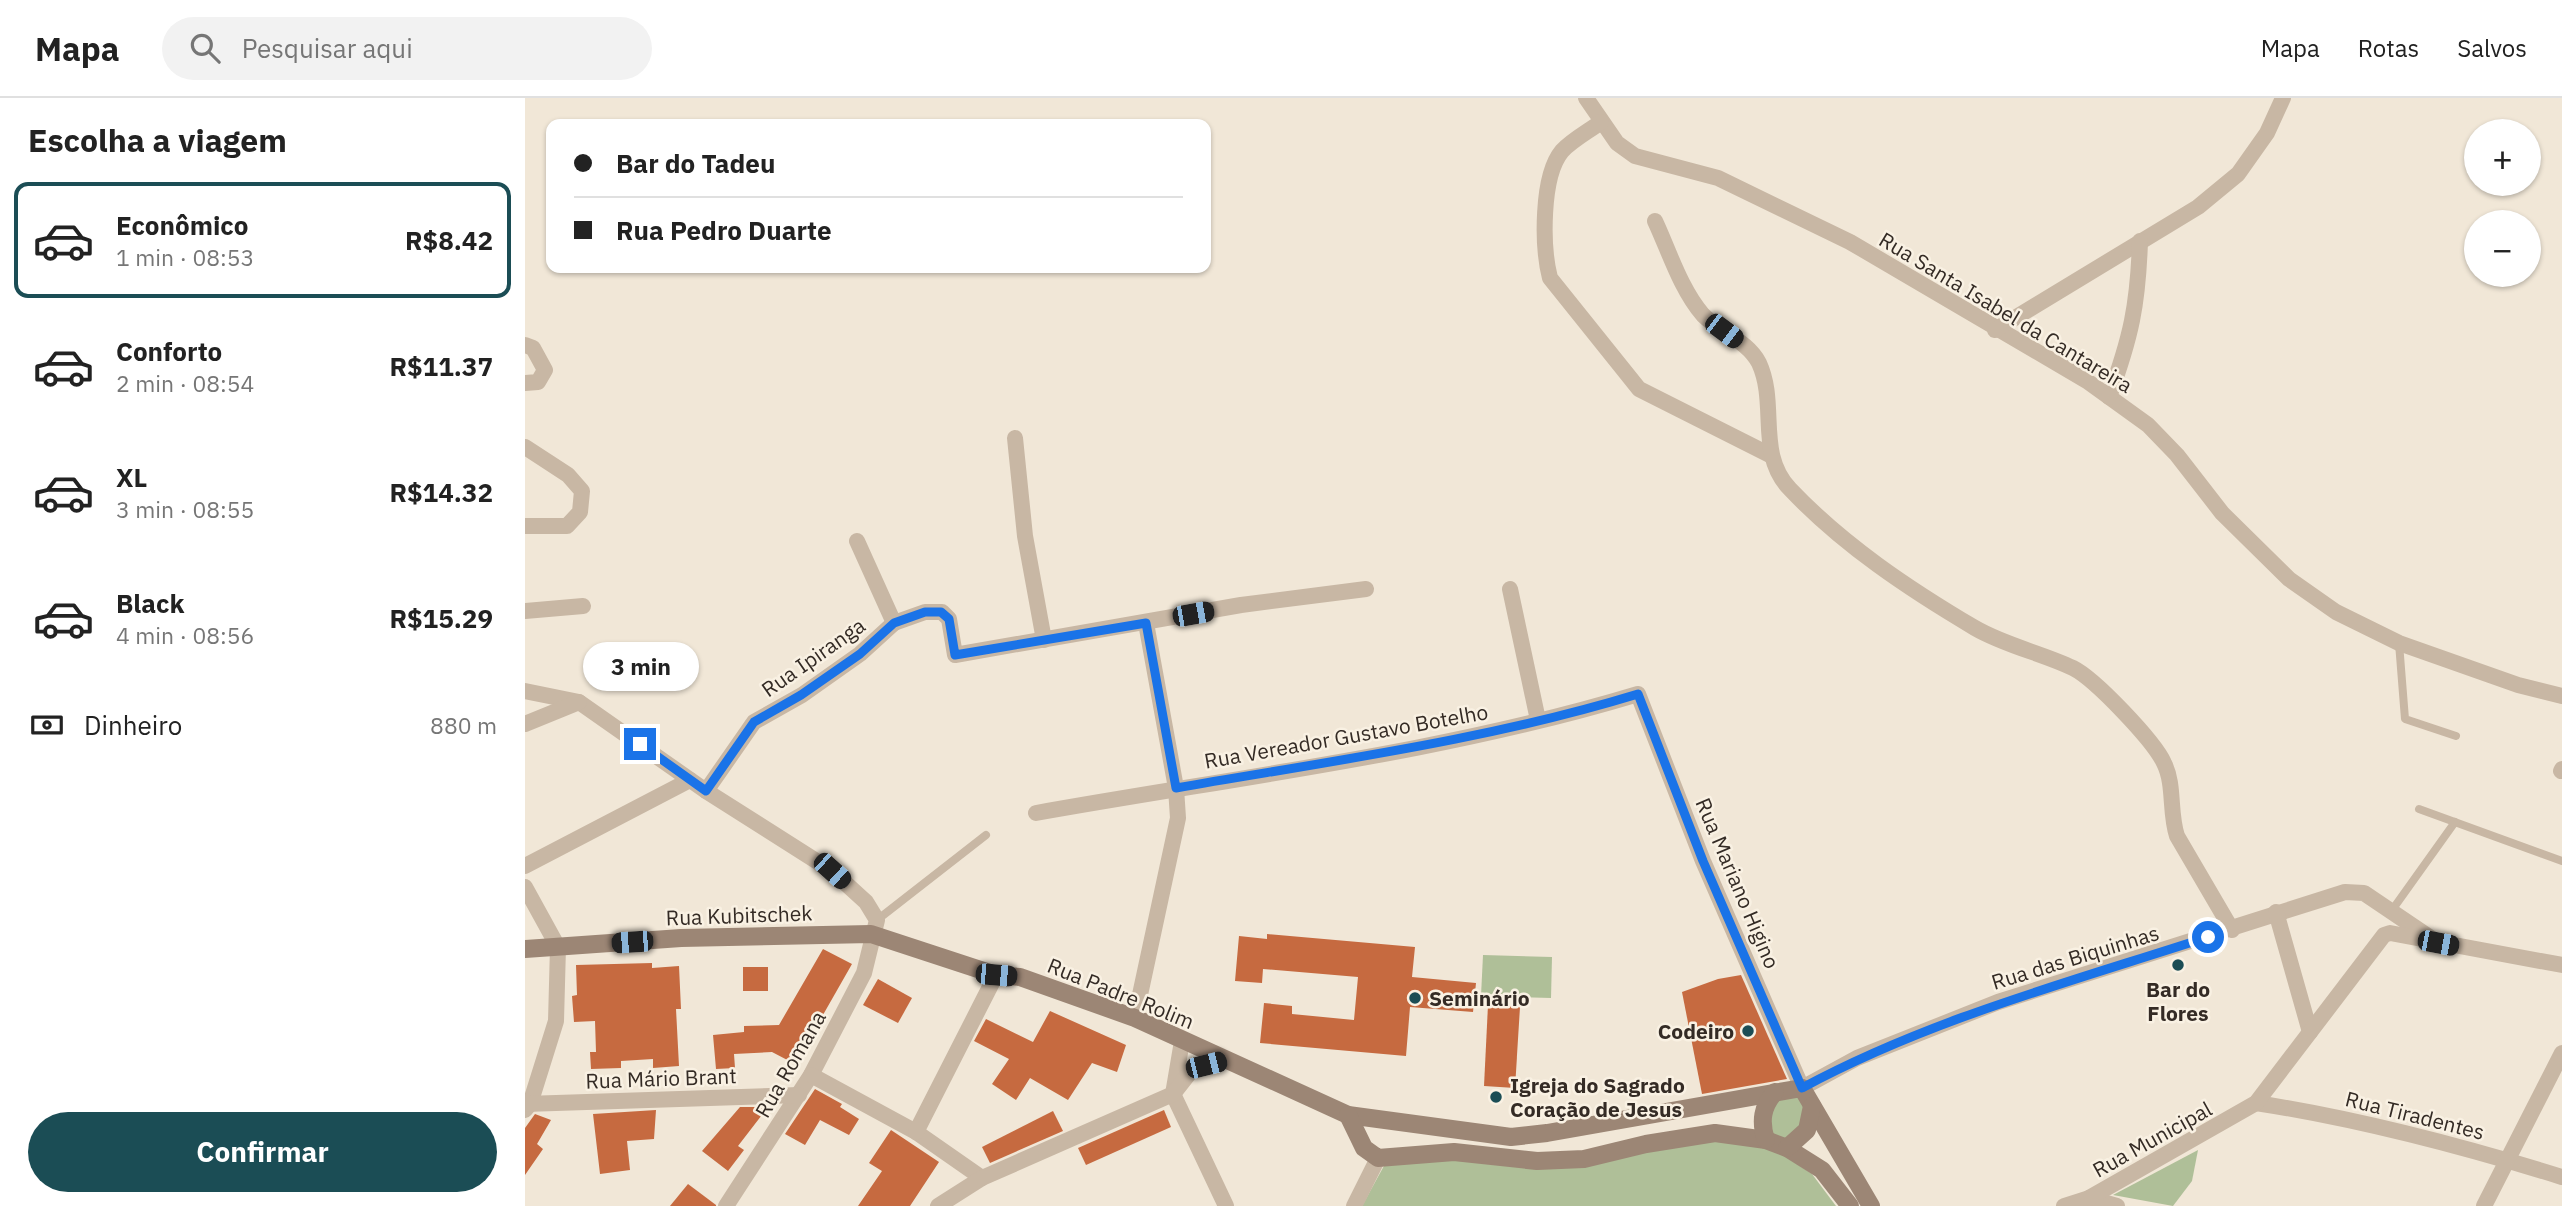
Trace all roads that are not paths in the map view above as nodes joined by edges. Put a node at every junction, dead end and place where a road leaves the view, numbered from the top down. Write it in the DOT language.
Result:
graph roads {
  1 [pos="1586,98"];
  2 [pos="2283,98"];
  3 [pos="1601,122"];
  4 [pos="1655,221"];
  5 [pos="2140,241"];
  6 [pos="1995,330"];
  7 [pos="525,345"];
  8 [pos="525,383"];
  9 [pos="2109,397"];
  10 [pos="1015,438"];
  11 [pos="525,447"];
  12 [pos="1770,455"];
  13 [pos="525,526"];
  14 [pos="857,541"];
  15 [pos="1366,589"];
  16 [pos="1510,589"];
  17 [pos="583,606"];
  18 [pos="525,611"];
  19 [pos="894,623"];
  20 [pos="1146,623"];
  21 [pos="1044,640"];
  22 [pos="2399,643"];
  23 [pos="525,691"];
  24 [pos="1638,694"];
  25 [pos="2562,696"];
  26 [pos="579,702"];
  27 [pos="1538,720"];
  28 [pos="525,724"];
  29 [pos="2456,736"];
  30 [pos="690,780"];
  31 [pos="1176,788"];
  32 [pos="706,791"];
  33 [pos="2419,809"];
  34 [pos="1036,813"];
  35 [pos="2455,822"];
  36 [pos="986,835"];
  37 [pos="2562,861"];
  38 [pos="525,866"];
  39 [pos="525,887"];
  40 [pos="2276,912"];
  41 [pos="2391,912"];
  42 [pos="874,927"];
  43 [pos="2232,930"];
  44 [pos="2438,943"];
  45 [pos="558,947"];
  46 [pos="525,949"];
  47 [pos="2562,965"];
  48 [pos="996,975"];
  49 [pos="1135,1018"];
  50 [pos="2310,1032"];
  51 [pos="1182,1041"];
  52 [pos="2562,1053"];
  53 [pos="1224,1061"];
  54 [pos="811,1075"];
  55 [pos="1802,1088"];
  56 [pos="1775,1092"];
  57 [pos="1173,1094"];
  58 [pos="799,1095"];
  59 [pos="2256,1103"];
  60 [pos="527,1106"];
  61 [pos="1812,1107"];
  62 [pos="1347,1115"];
  63 [pos="1390,1122"];
  64 [pos="916,1132"];
  65 [pos="1766,1140"];
  66 [pos="1787,1148"];
  67 [pos="1382,1157"];
  68 [pos="2507,1160"];
  69 [pos="982,1178"];
  70 [pos="2562,1178"];
  71 [pos="2089,1198"];
  72 [pos="726,1206"];
  73 [pos="938,1206"];
  74 [pos="1226,1206"];
  75 [pos="1354,1206"];
  76 [pos="1850,1206"];
  77 [pos="1871,1206"];
  78 [pos="2064,1206"];
  79 [pos="2117,1206"];
  80 [pos="2484,1206"];
  1 -- 3 [label="street, Rua Santa Isabel da Cantareira"];
  2 -- 5 [label="street"];
  3 -- 6 [label="street, Rua Santa Isabel da Cantareira"];
  3 -- 12 [label="street"];
  4 -- 12 [label="street"];
  5 -- 6 [label="street"];
  5 -- 9 [label="street"];
  6 -- 9 [label="street, Rua Santa Isabel da Cantareira"];
  7 -- 8 [label="street"];
  9 -- 22 [label="street, Rua Santa Isabel da Cantareira"];
  10 -- 21 [label="street"];
  11 -- 13 [label="street"];
  12 -- 43 [label="street"];
  14 -- 19 [label="street"];
  15 -- 20 [label="street"];
  16 -- 27 [label="street"];
  17 -- 18 [label="street"];
  19 -- 21 [label="street"];
  19 -- 32 [label="street, Rua Ipiranga"];
  20 -- 21 [label="street"];
  20 -- 31 [label="street"];
  22 -- 25 [label="street, Rua Santa Isabel da Cantareira"];
  22 -- 29 [label="lane"];
  23 -- 26 [label="street"];
  24 -- 27 [label="street, Rua Vereador Gustavo Botelho"];
  24 -- 55 [label="street, Rua Mariano Higino"];
  26 -- 28 [label="street"];
  26 -- 30 [label="street"];
  27 -- 31 [label="street, Rua Vereador Gustavo Botelho"];
  30 -- 32 [label="street"];
  30 -- 38 [label="street"];
  31 -- 34 [label="street, Rua Vereador Gustavo Botelho"];
  31 -- 49 [label="street"];
  32 -- 42 [label="street"];
  33 -- 35 [label="lane"];
  35 -- 37 [label="lane"];
  35 -- 41 [label="lane"];
  36 -- 42 [label="lane"];
  39 -- 45 [label="street"];
  40 -- 41 [label="street, Rua das Biquinhas"];
  40 -- 43 [label="street, Rua das Biquinhas"];
  40 -- 50 [label="street"];
  41 -- 44 [label="street, Rua das Biquinhas"];
  42 -- 45 [label="street, Rua Kubitschek"];
  42 -- 48 [label="street, Rua Padre Rolim"];
  42 -- 54 [label="street, Rua Romana"];
  43 -- 55 [label="street, Rua das Biquinhas"];
  44 -- 47 [label="street"];
  44 -- 50 [label="street"];
  45 -- 46 [label="street, Rua Kubitschek"];
  45 -- 60 [label="street"];
  48 -- 49 [label="street, Rua Padre Rolim"];
  48 -- 64 [label="street"];
  49 -- 51 [label="street, Rua Padre Rolim"];
  50 -- 59 [label="street"];
  51 -- 53 [label="street, Rua Padre Rolim"];
  51 -- 57 [label="street"];
  52 -- 68 [label="street"];
  53 -- 57 [label="street"];
  53 -- 62 [label="street, Rua Padre Rolim"];
  54 -- 58 [label="street, Rua Romana"];
  54 -- 64 [label="street"];
  55 -- 56 [label="street"];
  55 -- 61 [label="street"];
  56 -- 63 [label="street, Rua Padre Rolim"];
  56 -- 65 [label="street"];
  57 -- 69 [label="street"];
  57 -- 74 [label="street"];
  58 -- 60 [label="street, Rua Mário Brant"];
  58 -- 72 [label="street, Rua Romana"];
  59 -- 68 [label="street, Rua Tiradentes"];
  59 -- 71 [label="street, Rua Municipal"];
  61 -- 66 [label="street"];
  61 -- 77 [label="street"];
  62 -- 63 [label="street, Rua Padre Rolim"];
  62 -- 67 [label="street"];
  63 -- 67 [label="street"];
  64 -- 69 [label="street"];
  65 -- 66 [label="street"];
  65 -- 67 [label="street"];
  66 -- 76 [label="street"];
  67 -- 75 [label="street"];
  68 -- 70 [label="street, Rua Tiradentes"];
  68 -- 80 [label="street"];
  69 -- 73 [label="street"];
  71 -- 78 [label="street, Rua Municipal"];
  71 -- 79 [label="street"];
}
